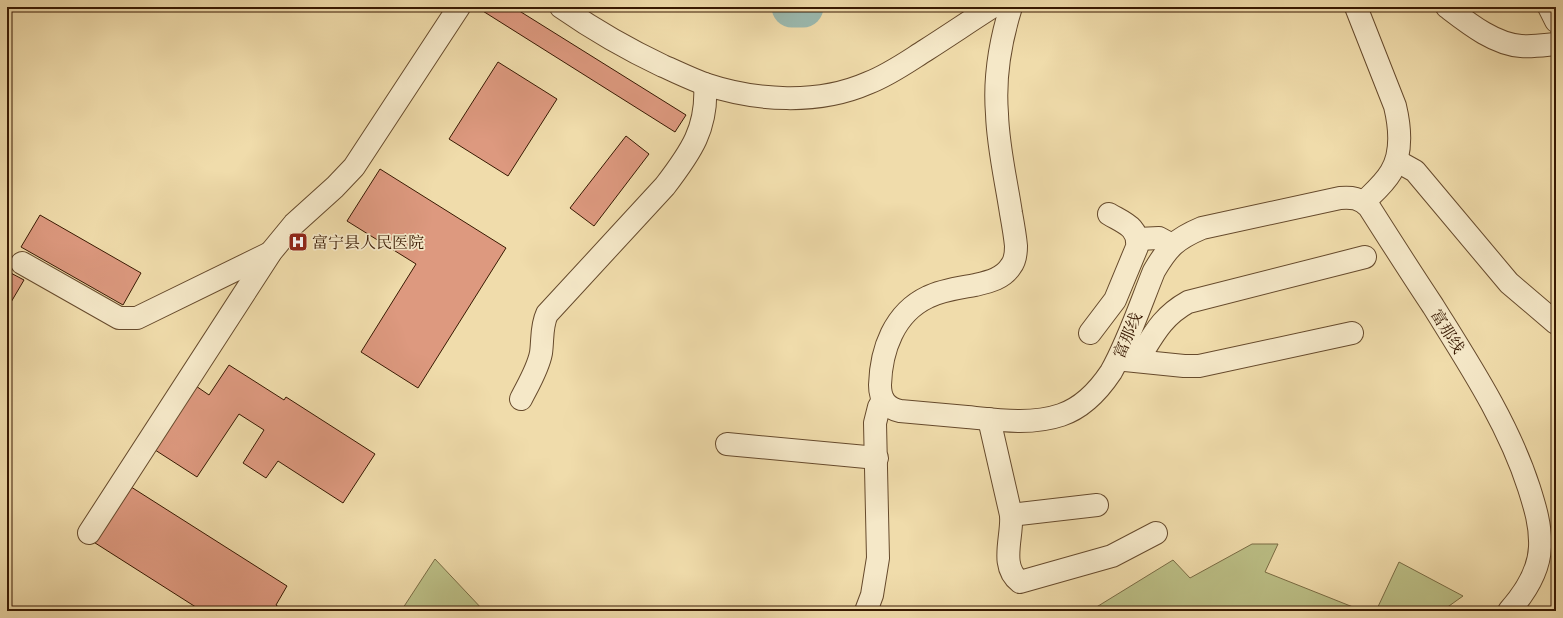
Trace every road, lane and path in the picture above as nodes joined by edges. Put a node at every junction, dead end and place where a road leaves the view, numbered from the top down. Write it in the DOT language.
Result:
graph roads {
  1 [pos="459,7"];
  2 [pos="561,7"];
  3 [pos="992,7"];
  4 [pos="1011,7"];
  5 [pos="1356,7"];
  6 [pos="1447,7"];
  7 [pos="1549,7"];
  8 [pos="1556,22"];
  9 [pos="1556,44"];
  10 [pos="705,84"];
  11 [pos="1397,161"];
  12 [pos="1364,202"];
  13 [pos="1109,214"];
  14 [pos="1138,239"];
  15 [pos="1172,245"];
  16 [pos="271,252"];
  17 [pos="1365,257"];
  18 [pos="22,263"];
  19 [pos="1556,323"];
  20 [pos="1090,333"];
  21 [pos="1352,333"];
  22 [pos="1127,360"];
  23 [pos="521,399"];
  24 [pos="883,400"];
  25 [pos="989,419"];
  26 [pos="727,444"];
  27 [pos="876,458"];
  28 [pos="1097,505"];
  29 [pos="1011,515"];
  30 [pos="89,533"];
  31 [pos="1156,533"];
  32 [pos="866,611"];
  33 [pos="1509,611"];
  1 -- 16 [label="street"];
  2 -- 10 [label="street"];
  3 -- 10 [label="street"];
  4 -- 24 [label="street"];
  5 -- 11 [label="street"];
  6 -- 9 [label="street"];
  7 -- 8 [label="street"];
  10 -- 23 [label="street"];
  11 -- 12 [label="street"];
  11 -- 19 [label="street"];
  12 -- 15 [label="street, 富那线"];
  12 -- 33 [label="street, 富那线"];
  13 -- 14 [label="street"];
  14 -- 15 [label="street"];
  14 -- 20 [label="street"];
  15 -- 22 [label="street, 富那线"];
  16 -- 18 [label="street"];
  16 -- 30 [label="street"];
  17 -- 22 [label="street"];
  21 -- 22 [label="street"];
  22 -- 25 [label="street, 富那线"];
  24 -- 25 [label="street, 富那线"];
  24 -- 27 [label="street"];
  25 -- 29 [label="street"];
  26 -- 27 [label="street"];
  27 -- 32 [label="street"];
  28 -- 29 [label="street"];
  29 -- 31 [label="street"];
}
